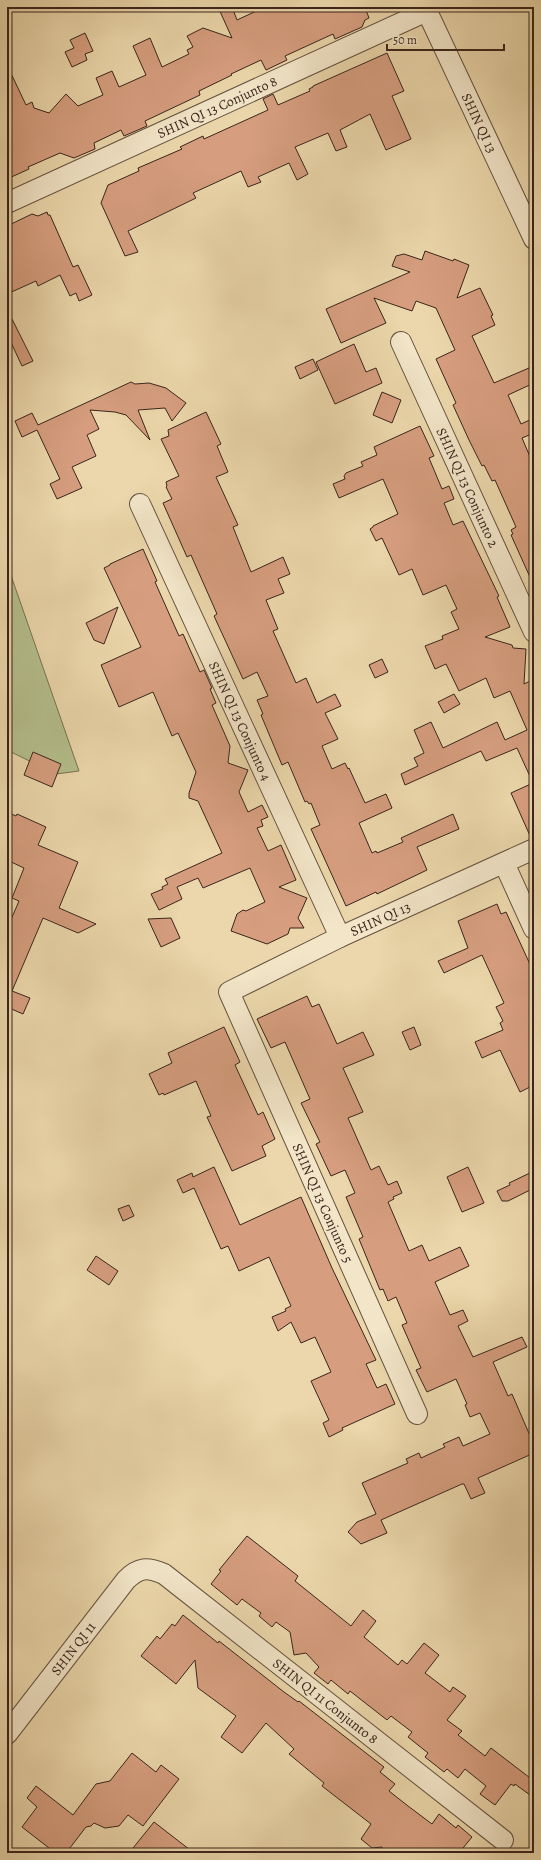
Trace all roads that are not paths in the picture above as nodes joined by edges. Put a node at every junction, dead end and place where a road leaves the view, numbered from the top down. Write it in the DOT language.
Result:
graph roads {
  1 [pos="426,9"];
  2 [pos="7,203"];
  3 [pos="534,239"];
  4 [pos="401,342"];
  5 [pos="140,504"];
  6 [pos="534,632"];
  7 [pos="534,849"];
  8 [pos="504,863"];
  9 [pos="534,929"];
  10 [pos="340,937"];
  11 [pos="229,992"];
  12 [pos="417,1414"];
  13 [pos="144,1569"];
  14 [pos="7,1734"];
  15 [pos="503,1840"];
  1 -- 2 [label="street, SHIN QI 13 Conjunto 8"];
  1 -- 3 [label="street, SHIN QI 13"];
  4 -- 6 [label="street, SHIN QI 13 Conjunto 2"];
  5 -- 10 [label="street, SHIN QI 13 Conjunto 4"];
  7 -- 8 [label="street, SHIN QI 13"];
  8 -- 9 [label="street"];
  8 -- 10 [label="street, SHIN QI 13"];
  10 -- 11 [label="street, SHIN QI 13"];
  11 -- 12 [label="street, SHIN QI 13 Conjunto 5"];
  13 -- 14 [label="street, SHIN QI 11"];
  13 -- 15 [label="street, SHIN QI 11 Conjunto 8"];
}
